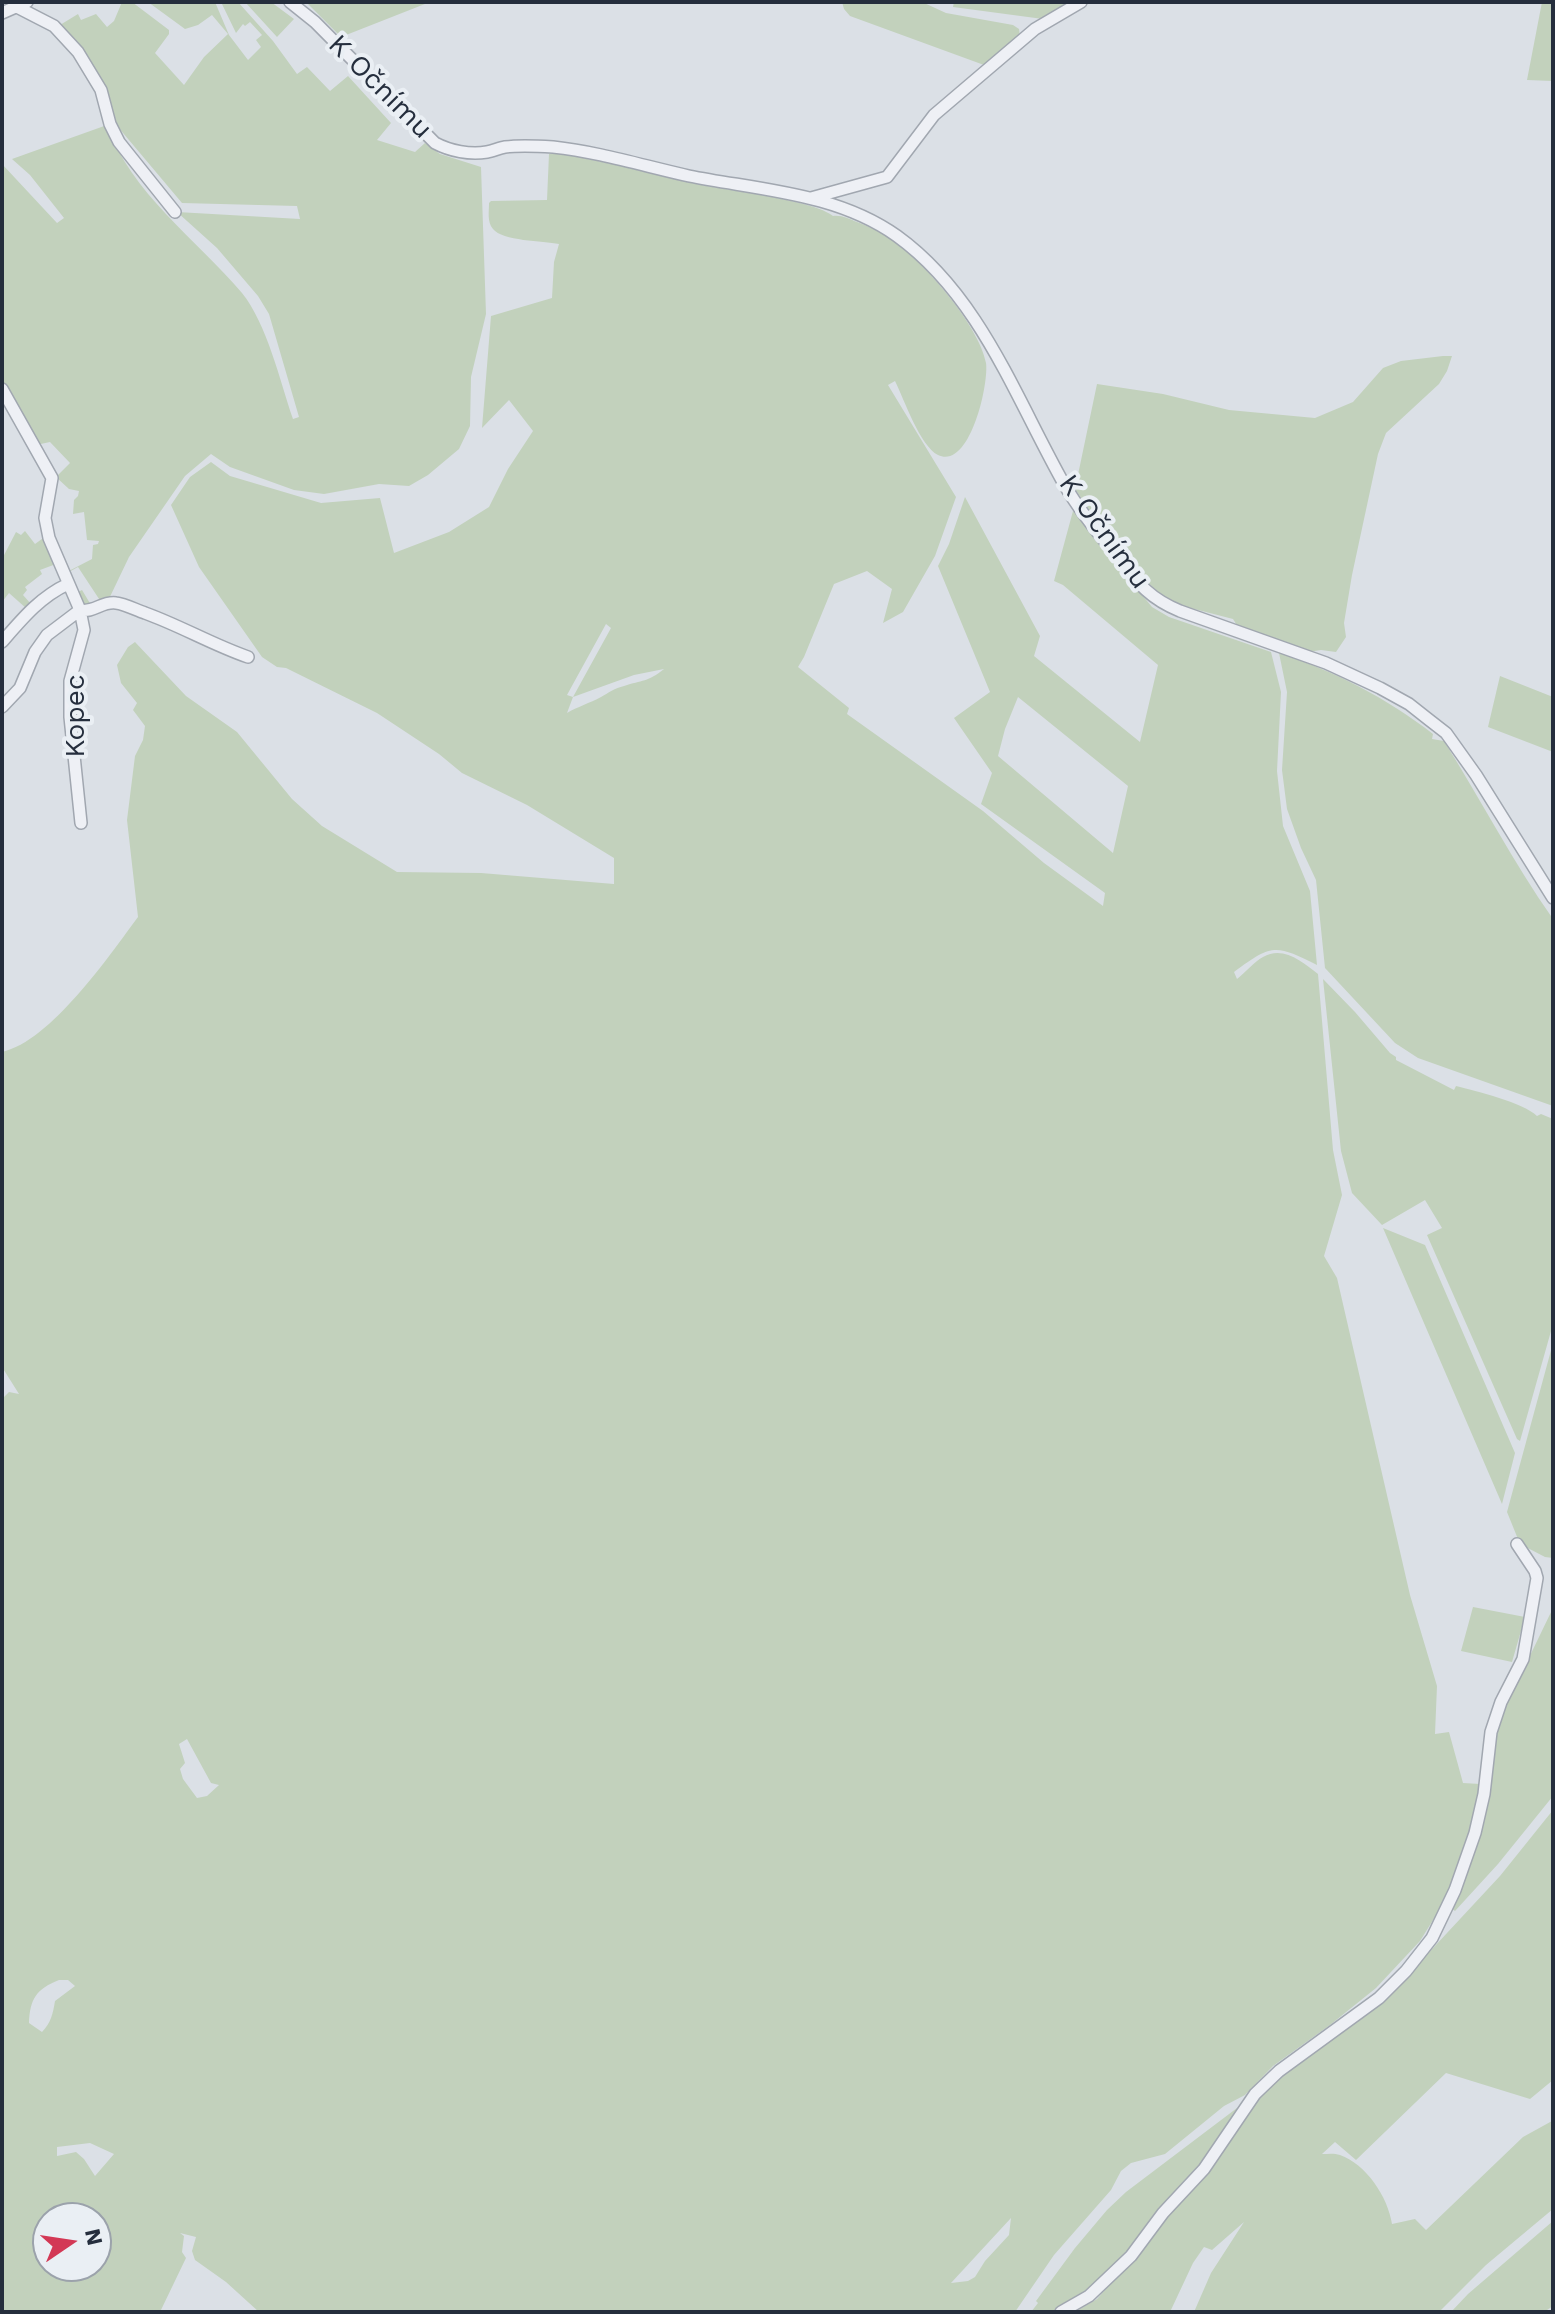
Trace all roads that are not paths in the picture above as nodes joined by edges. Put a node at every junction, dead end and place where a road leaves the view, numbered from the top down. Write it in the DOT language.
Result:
graph roads {
  1 [pos="290,2"];
  2 [pos="1081,2"];
  3 [pos="22,5"];
  4 [pos="2,13"];
  5 [pos="810,198"];
  6 [pos="175,212"];
  7 [pos="2,389"];
  8 [pos="68,584"];
  9 [pos="80,610"];
  10 [pos="2,642"];
  11 [pos="248,657"];
  12 [pos="2,707"];
  13 [pos="81,823"];
  14 [pos="1553,898"];
  15 [pos="1517,1544"];
  16 [pos="1061,2312"];
  1 -- 5 [label="street, K Očnímu"];
  2 -- 5 [label="street, K Očnímu"];
  3 -- 4 [label="street"];
  3 -- 6 [label="street"];
  5 -- 14 [label="street, K Očnímu"];
  7 -- 8 [label="street, Kopec"];
  8 -- 9 [label="street, Kopec"];
  8 -- 10 [label="street"];
  9 -- 11 [label="street, Kopec"];
  9 -- 12 [label="street, Kopec"];
  9 -- 13 [label="street, Kopec"];
  15 -- 16 [label="street"];
}
